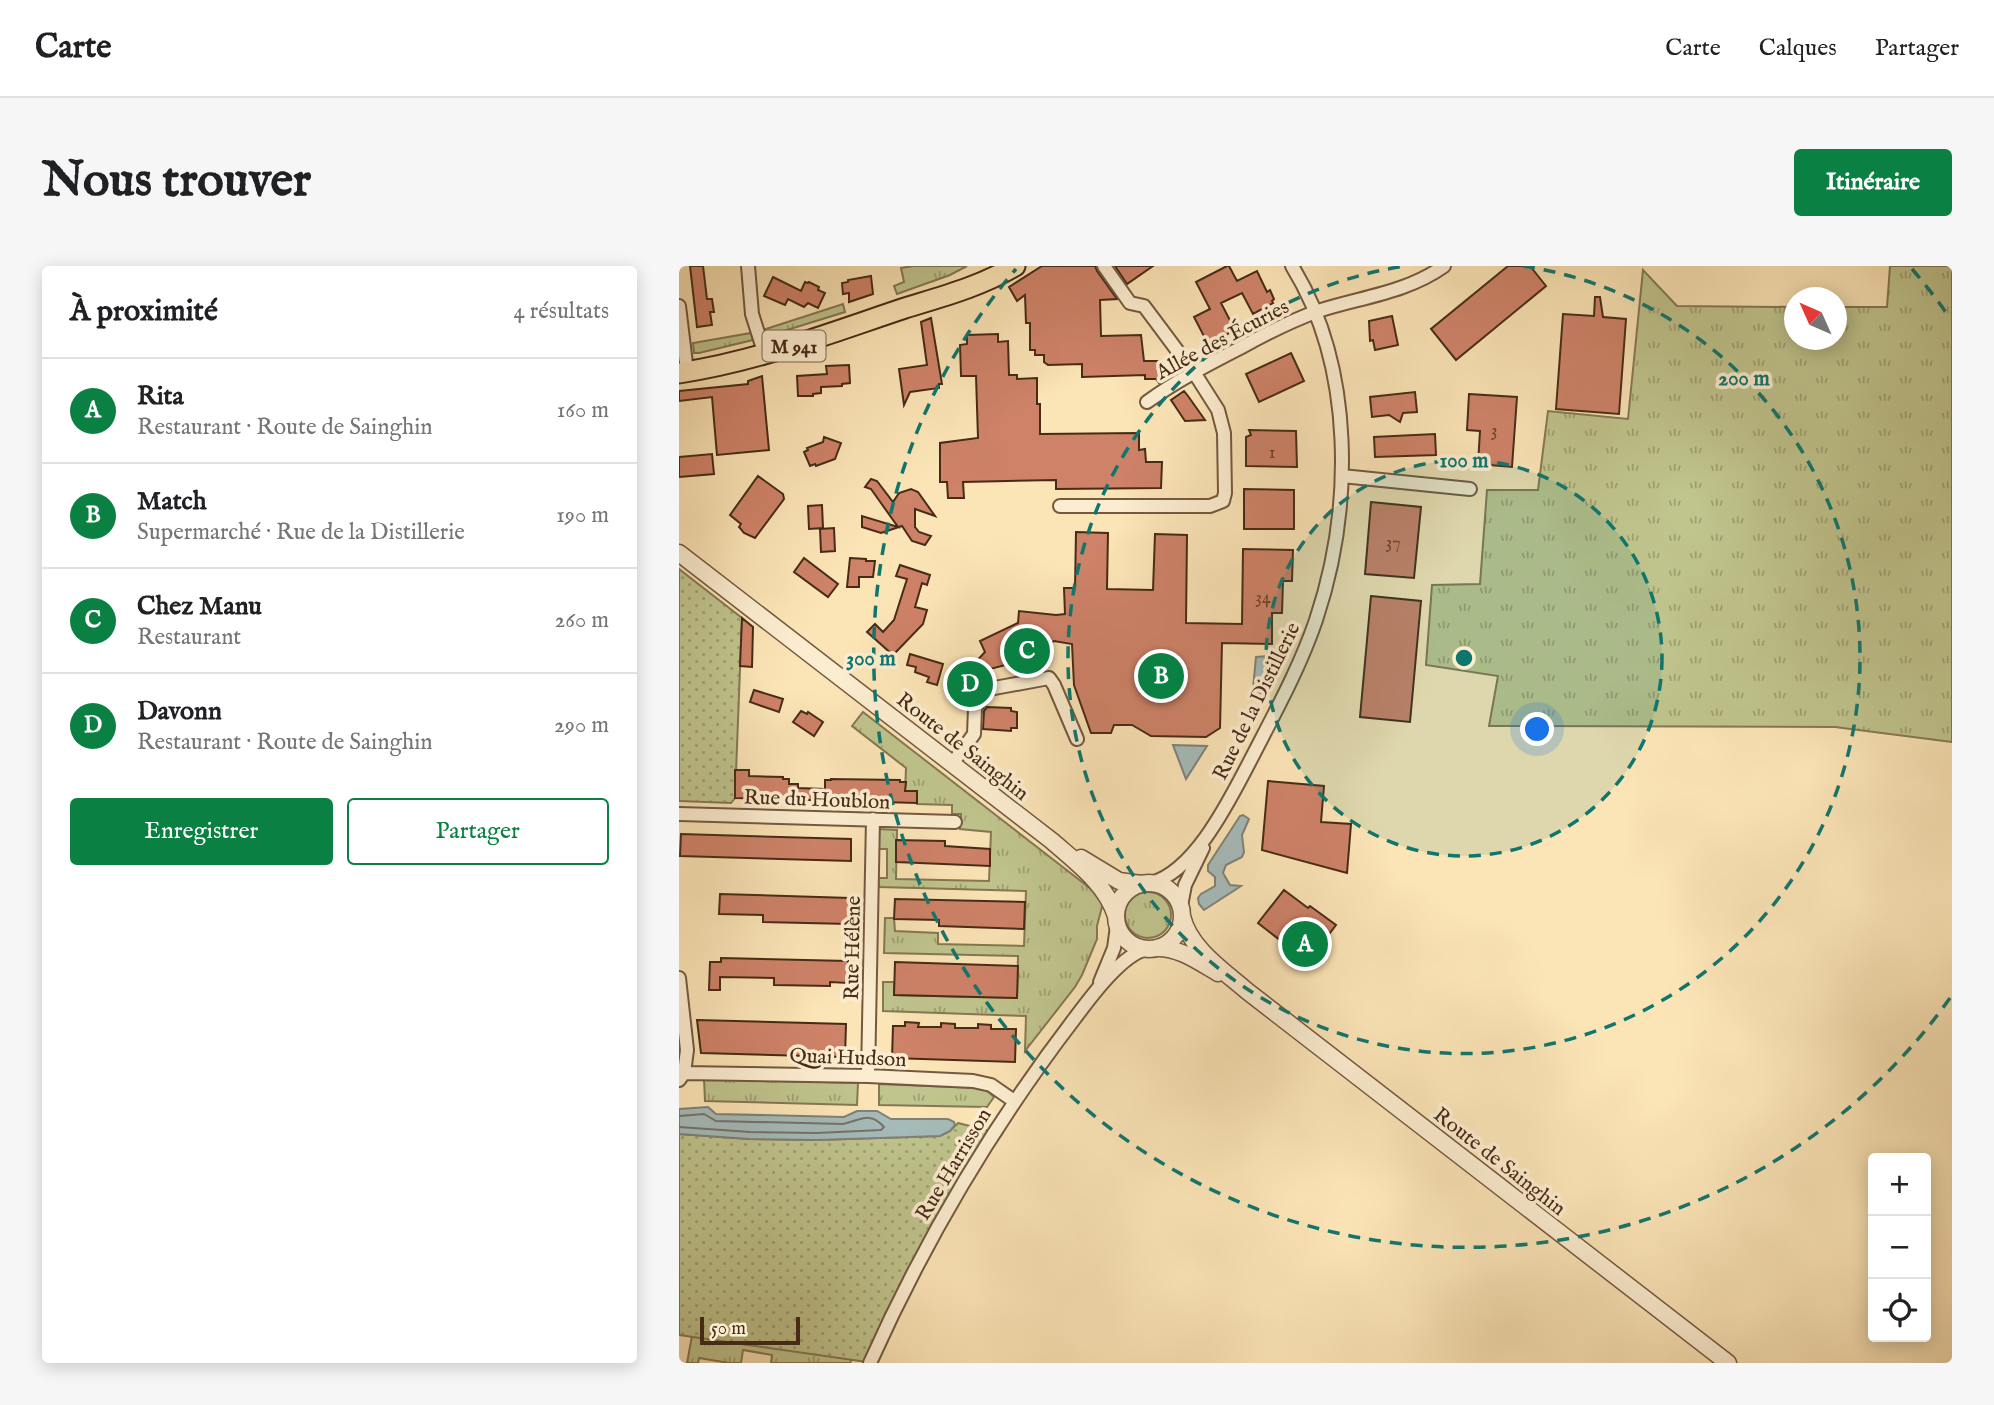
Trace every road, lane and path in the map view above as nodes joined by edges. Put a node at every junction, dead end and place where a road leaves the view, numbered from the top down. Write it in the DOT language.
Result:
graph roads {
  1 [pos="748,266"];
  2 [pos="992,266"];
  3 [pos="1015,266"];
  4 [pos="1104,266"];
  5 [pos="1292,266"];
  6 [pos="1444,266"];
  7 [pos="679,306"];
  8 [pos="907,308"];
  9 [pos="1316,312"];
  10 [pos="681,344"];
  11 [pos="765,355"];
  12 [pos="1193,372"];
  13 [pos="683,373"];
  14 [pos="1147,402"];
  15 [pos="1342,476"];
  16 [pos="1470,489"];
  17 [pos="1060,506"];
  18 [pos="679,553"];
  19 [pos="1077,739"];
  20 [pos="952,764"];
  21 [pos="679,814"];
  22 [pos="873,820"];
  23 [pos="955,822"];
  24 [pos="1215,823"];
  25 [pos="1055,843"];
  26 [pos="1146,884"];
  27 [pos="1181,911"];
  28 [pos="1117,921"];
  29 [pos="1151,949"];
  30 [pos="679,978"];
  31 [pos="1247,991"];
  32 [pos="1091,997"];
  33 [pos="682,1076"];
  34 [pos="868,1076"];
  35 [pos="1014,1101"];
  36 [pos="870,1363"];
  37 [pos="1728,1363"];
  1 -- 11 [label="street"];
  2 -- 8 [label="main road, M 941"];
  3 -- 8 [label="main road, M 941"];
  4 -- 12 [label="street"];
  5 -- 9 [label="street, Rue de la Distillerie"];
  6 -- 9 [label="street, Allée des Écuries"];
  7 -- 10 [label="street"];
  8 -- 11 [label="main road, M 941"];
  9 -- 12 [label="street, Allée des Écuries"];
  9 -- 15 [label="street, Rue de la Distillerie"];
  10 -- 13 [label="street"];
  11 -- 13 [label="main road, M 941"];
  12 -- 14 [label="street, Allée des Écuries"];
  12 -- 17 [label="street"];
  15 -- 16 [label="street"];
  15 -- 24 [label="street, Rue de la Distillerie"];
  18 -- 20 [label="street, Route de Sainghin"];
  19 -- 20 [label="street"];
  20 -- 25 [label="street, Route de Sainghin"];
  21 -- 22 [label="street, Rue du Houblon"];
  22 -- 23 [label="street, Rue du Houblon"];
  22 -- 34 [label="street, Rue Hélène"];
  24 -- 26 [label="street, Rue de la Distillerie"];
  24 -- 27 [label="street, Rue de la Distillerie"];
  25 -- 26 [label="street, Route de Sainghin"];
  25 -- 28 [label="street, Route de Sainghin"];
  26 -- 27 [label="street"];
  26 -- 28 [label="street"];
  27 -- 29 [label="street"];
  27 -- 31 [label="street, Route de Sainghin"];
  28 -- 29 [label="street"];
  28 -- 32 [label="street, Rue Harrisson"];
  29 -- 31 [label="street, Route de Sainghin"];
  29 -- 32 [label="street, Rue Harrisson"];
  30 -- 33 [label="street"];
  31 -- 37 [label="street, Route de Sainghin"];
  32 -- 35 [label="street, Rue Harrisson"];
  33 -- 34 [label="street, Quai Hudson"];
  34 -- 35 [label="street, Quai Hudson"];
  35 -- 36 [label="street, Rue Harrisson"];
}
